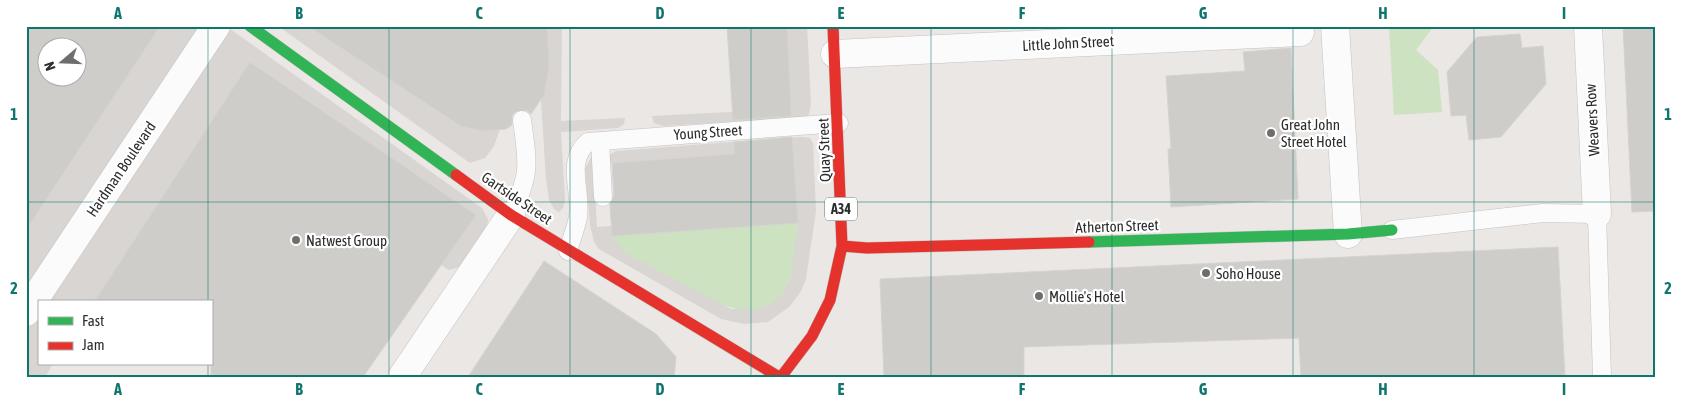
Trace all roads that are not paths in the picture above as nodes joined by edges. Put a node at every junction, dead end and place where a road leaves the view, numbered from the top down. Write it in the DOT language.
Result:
graph roads {
  1 [pos="216,26"];
  2 [pos="250,26"];
  3 [pos="834,26"];
  4 [pos="1335,26"];
  5 [pos="1588,26"];
  6 [pos="1300,32"];
  7 [pos="835,54"];
  8 [pos="522,120"];
  9 [pos="839,123"];
  10 [pos="600,140"];
  11 [pos="603,197"];
  12 [pos="1597,214"];
  13 [pos="512,215"];
  14 [pos="1392,230"];
  15 [pos="1348,234"];
  16 [pos="842,246"];
  17 [pos="568,251"];
  18 [pos="26,312"];
  19 [pos="402,377"];
  20 [pos="780,377"];
  21 [pos="1602,377"];
  1 -- 18 [label="street, Hardman Boulevard"];
  2 -- 13 [label="street, Gartside Street"];
  3 -- 7 [label="street, Quay Street / A34"];
  4 -- 15 [label="street"];
  5 -- 12 [label="street, Weavers Row"];
  6 -- 7 [label="street, Little John Street"];
  7 -- 9 [label="street, Quay Street / A34"];
  8 -- 13 [label="lane"];
  9 -- 10 [label="lane, Young Street"];
  9 -- 16 [label="street, Quay Street / A34"];
  10 -- 11 [label="lane"];
  10 -- 17 [label="lane, Young Street"];
  12 -- 14 [label="lane"];
  12 -- 21 [label="lane"];
  13 -- 17 [label="street, Gartside Street"];
  13 -- 19 [label="street"];
  14 -- 15 [label="street, Atherton Street"];
  15 -- 16 [label="street, Atherton Street"];
  16 -- 20 [label="street, Quay Street / A34"];
  17 -- 20 [label="street, Gartside Street"];
}
